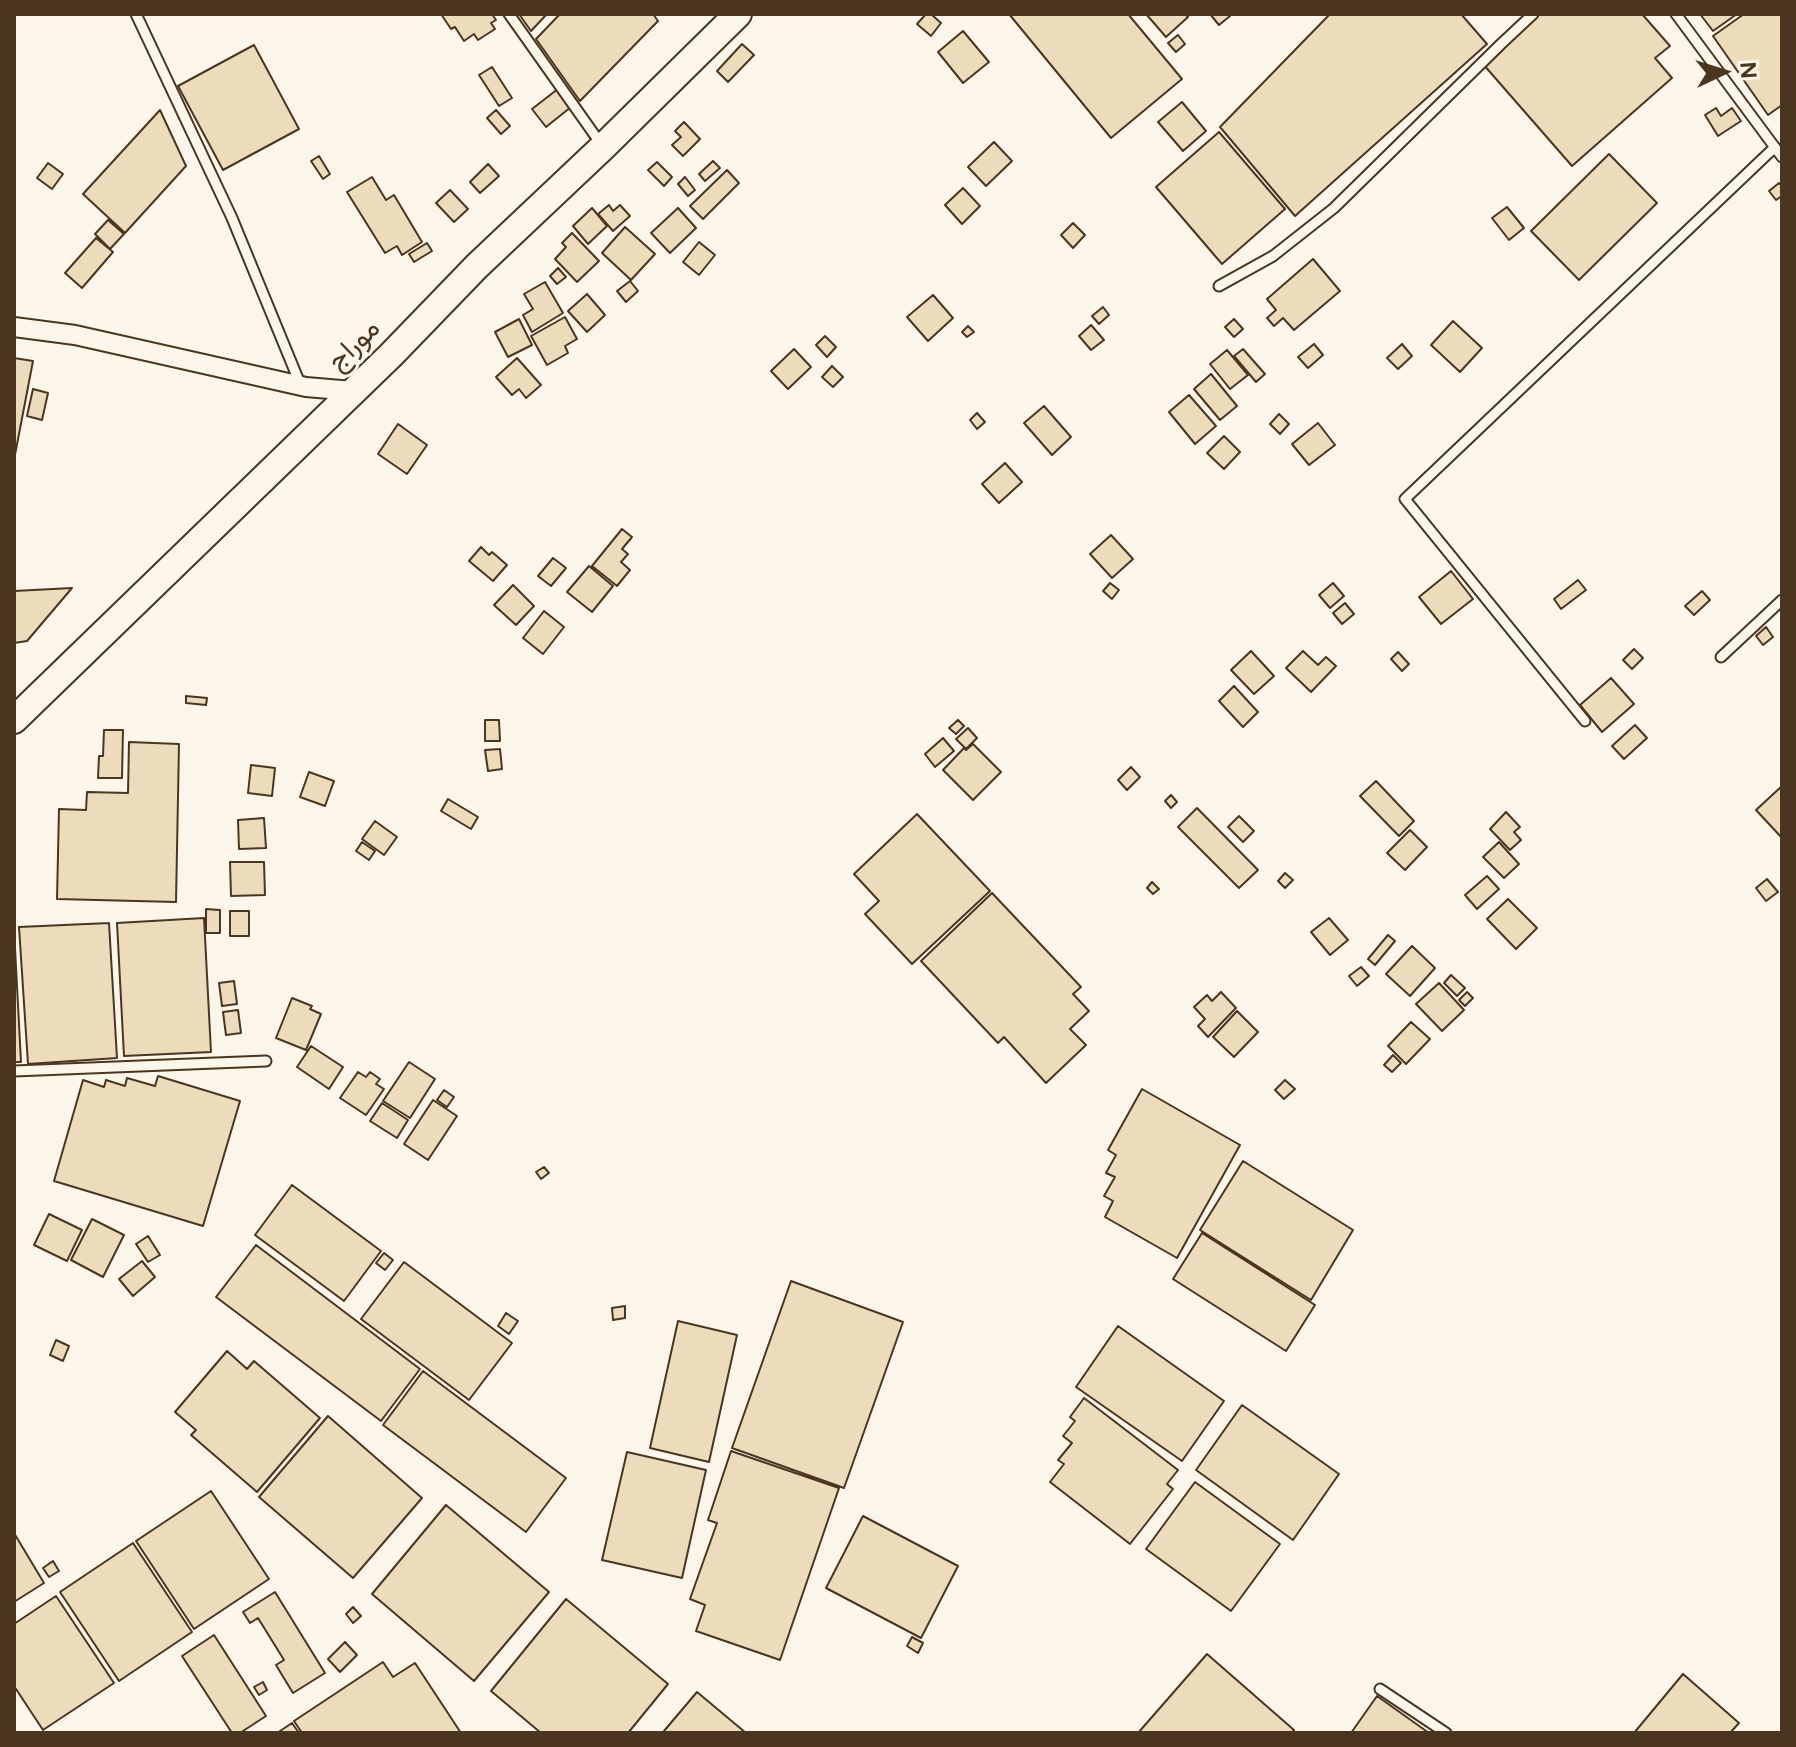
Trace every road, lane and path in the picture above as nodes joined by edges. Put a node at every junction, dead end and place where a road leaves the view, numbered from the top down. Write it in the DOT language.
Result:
graph roads {
  1 [pos="136,14"];
  2 [pos="509,14"];
  3 [pos="738,14"];
  4 [pos="1533,14"];
  5 [pos="1676,14"];
  6 [pos="603,147"];
  7 [pos="1775,147"];
  8 [pos="1782,157"];
  9 [pos="1219,286"];
  10 [pos="14,327"];
  11 [pos="301,386"];
  12 [pos="353,391"];
  13 [pos="1782,600"];
  14 [pos="1721,657"];
  15 [pos="14,720"];
  16 [pos="1585,721"];
  17 [pos="266,1061"];
  18 [pos="14,1071"];
  19 [pos="1380,1689"];
  20 [pos="1446,1733"];
  1 -- 11 [label="lane"];
  2 -- 6 [label="lane"];
  3 -- 6 [label="main road, موراج"];
  4 -- 9 [label="lane"];
  5 -- 7 [label="lane"];
  6 -- 12 [label="main road, موراج"];
  7 -- 8 [label="lane"];
  7 -- 16 [label="lane"];
  10 -- 11 [label="street"];
  11 -- 12 [label="street"];
  12 -- 15 [label="main road, موراج"];
  13 -- 14 [label="lane"];
  17 -- 18 [label="lane"];
  19 -- 20 [label="lane"];
}
